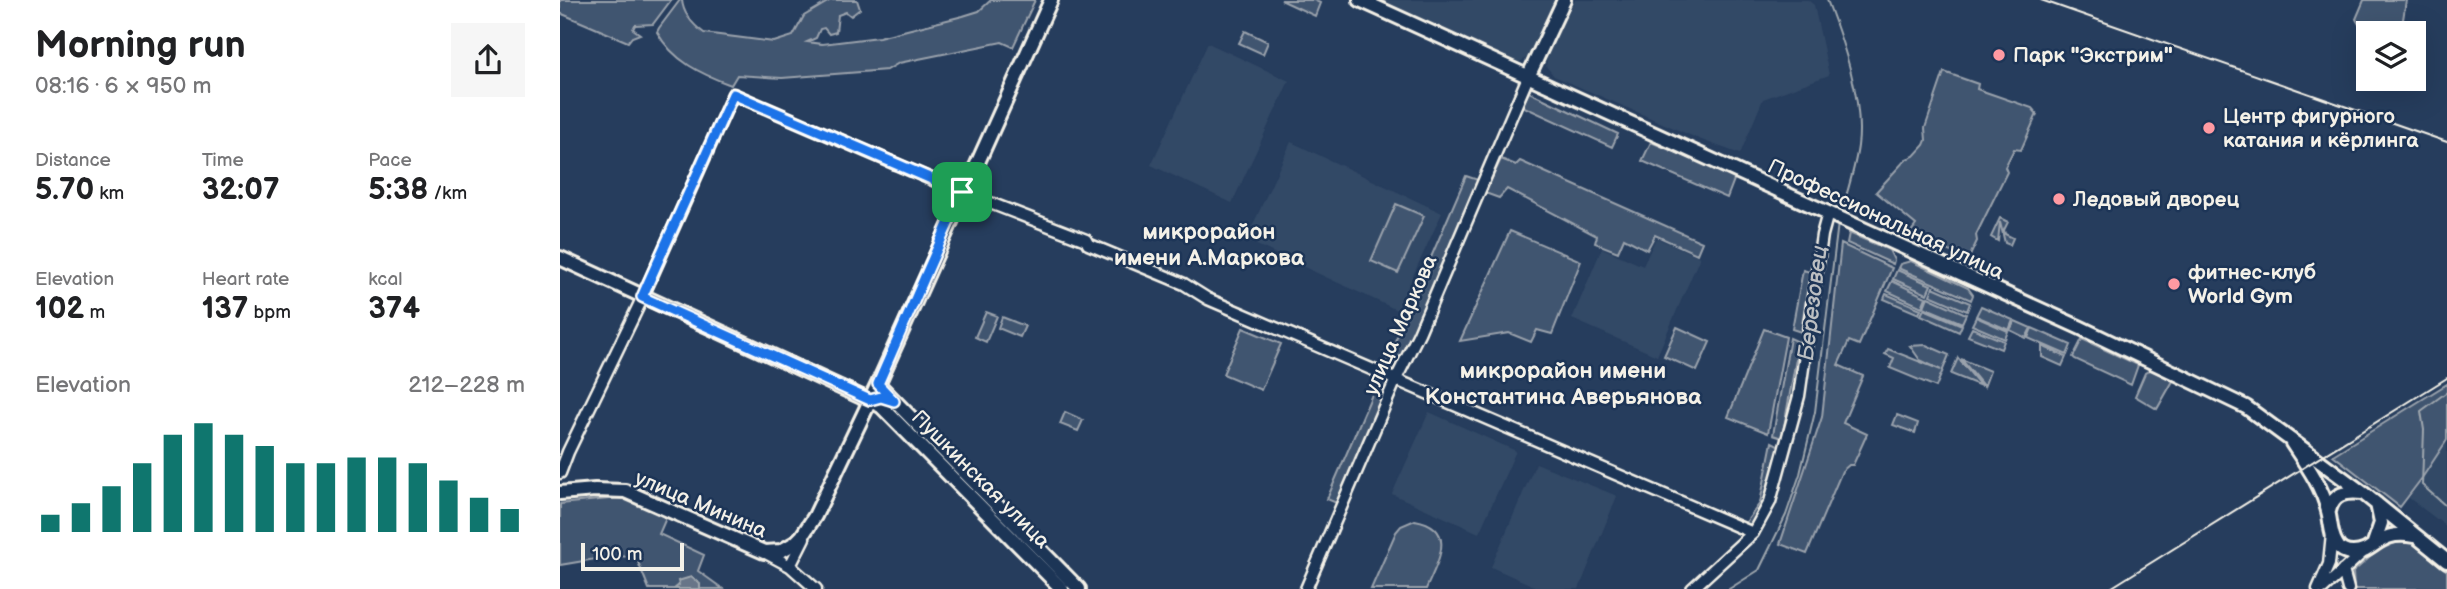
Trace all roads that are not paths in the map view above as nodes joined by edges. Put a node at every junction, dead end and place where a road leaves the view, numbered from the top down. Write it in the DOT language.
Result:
graph roads {
  1 [pos="1051,0"];
  2 [pos="1360,0"];
  3 [pos="1564,0"];
  4 [pos="1528,77"];
  5 [pos="962,192"];
  6 [pos="1836,217"];
  7 [pos="560,258"];
  8 [pos="642,297"];
  9 [pos="1396,379"];
  10 [pos="878,384"];
  11 [pos="870,400"];
  12 [pos="894,401"];
  13 [pos="2285,434"];
  14 [pos="560,472"];
  15 [pos="2363,493"];
  16 [pos="560,494"];
  17 [pos="2378,504"];
  18 [pos="2329,511"];
  19 [pos="810,526"];
  20 [pos="1753,533"];
  21 [pos="2332,533"];
  22 [pos="2417,537"];
  23 [pos="2373,544"];
  24 [pos="764,552"];
  25 [pos="2362,552"];
  26 [pos="2447,561"];
  27 [pos="790,566"];
  28 [pos="2343,570"];
  29 [pos="816,589"];
  30 [pos="1062,589"];
  31 [pos="1079,589"];
  32 [pos="1306,589"];
  33 [pos="1692,589"];
  34 [pos="2320,589"];
  35 [pos="2348,589"];
  1 -- 5 [label="main road"];
  2 -- 4 [label="main road, Профессиональная улица"];
  3 -- 4 [label="main road"];
  4 -- 6 [label="main road, Профессиональная улица"];
  4 -- 9 [label="street, улица Маркова"];
  5 -- 8 [label="street"];
  5 -- 9 [label="street"];
  5 -- 10 [label="main road"];
  6 -- 13 [label="main road, Профессиональная улица"];
  6 -- 20 [label="street"];
  7 -- 8 [label="main road, Пушкинская улица"];
  8 -- 11 [label="main road, Пушкинская улица"];
  8 -- 14 [label="street"];
  9 -- 20 [label="street"];
  9 -- 32 [label="street, улица Маркова"];
  10 -- 11 [label="main road"];
  10 -- 12 [label="main road, Пушкинская улица"];
  11 -- 12 [label="main road, Пушкинская улица"];
  11 -- 19 [label="main road"];
  11 -- 30 [label="main road, Пушкинская улица"];
  12 -- 31 [label="main road, Пушкинская улица"];
  13 -- 15 [label="main road, Профессиональная улица"];
  13 -- 18 [label="main road"];
  15 -- 17 [label="main road, Профессиональная улица"];
  15 -- 18 [label="main road"];
  16 -- 24 [label="main road, улица Минина"];
  17 -- 22 [label="main road, Профессиональная улица"];
  17 -- 23 [label="main road"];
  18 -- 21 [label="main road"];
  19 -- 24 [label="main road"];
  19 -- 27 [label="street"];
  20 -- 33 [label="street"];
  21 -- 25 [label="main road"];
  21 -- 34 [label="street"];
  22 -- 23 [label="main road"];
  22 -- 26 [label="main road"];
  23 -- 25 [label="main road"];
  24 -- 27 [label="street, улица Минина"];
  25 -- 28 [label="street"];
  27 -- 29 [label="street, улица Минина"];
  28 -- 34 [label="street"];
  28 -- 35 [label="street"];
}
